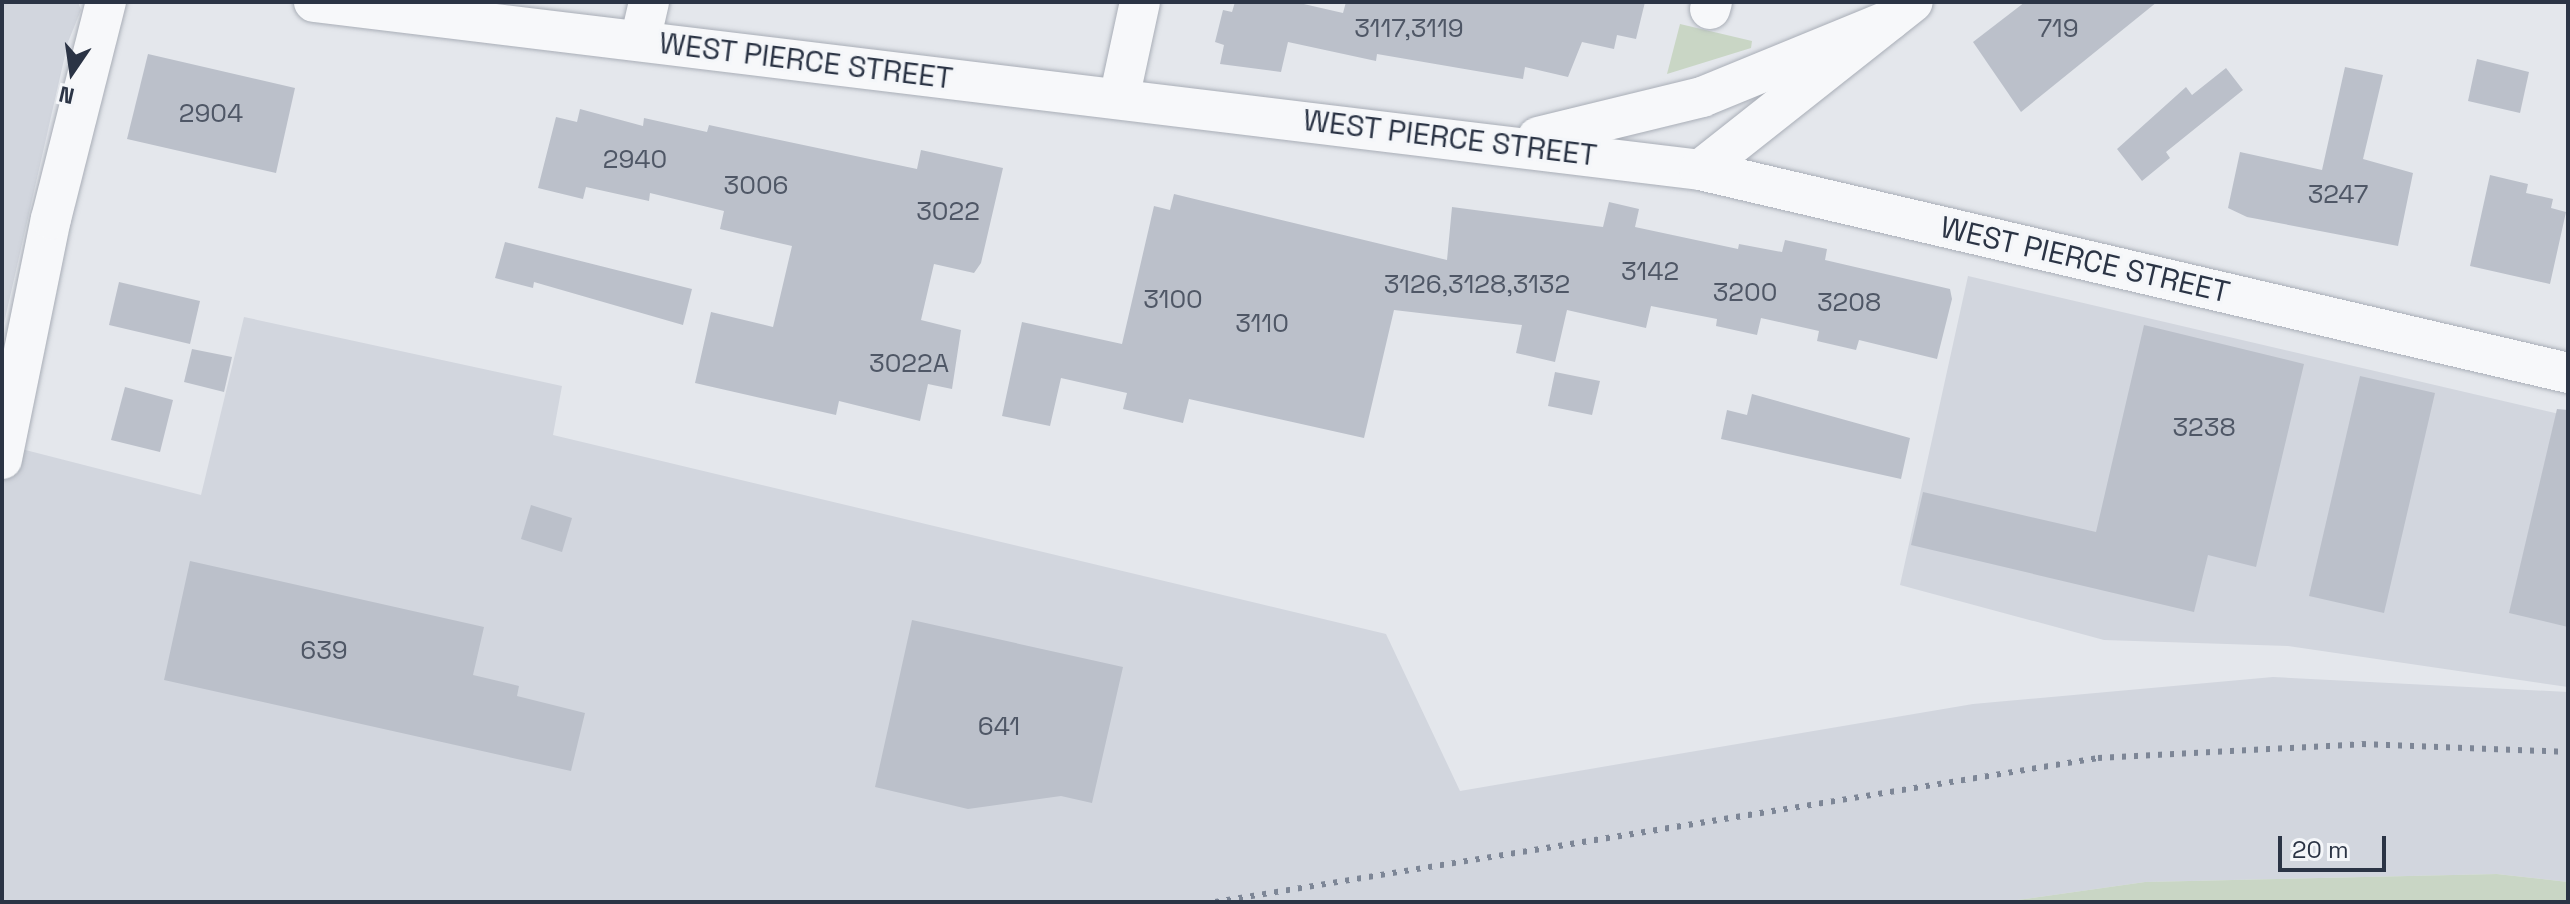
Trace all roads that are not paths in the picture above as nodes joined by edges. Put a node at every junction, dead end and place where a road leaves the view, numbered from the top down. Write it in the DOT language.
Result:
graph roads {
  1 [pos="106,2"];
  2 [pos="314,2"];
  3 [pos="649,2"];
  4 [pos="1140,2"];
  5 [pos="1902,11"];
  6 [pos="640,41"];
  7 [pos="1119,99"];
  8 [pos="1497,143"];
  9 [pos="1700,170"];
  10 [pos="2568,373"];
  11 [pos="2,459"];
  1 -- 11 [label="street"];
  2 -- 6 [label="street, WEST PIERCE STREET"];
  3 -- 6 [label="street"];
  4 -- 7 [label="street"];
  5 -- 8 [label="street"];
  5 -- 9 [label="street"];
  6 -- 7 [label="street, WEST PIERCE STREET"];
  7 -- 8 [label="street, WEST PIERCE STREET"];
  8 -- 9 [label="street, WEST PIERCE STREET"];
  9 -- 10 [label="street, WEST PIERCE STREET"];
}
